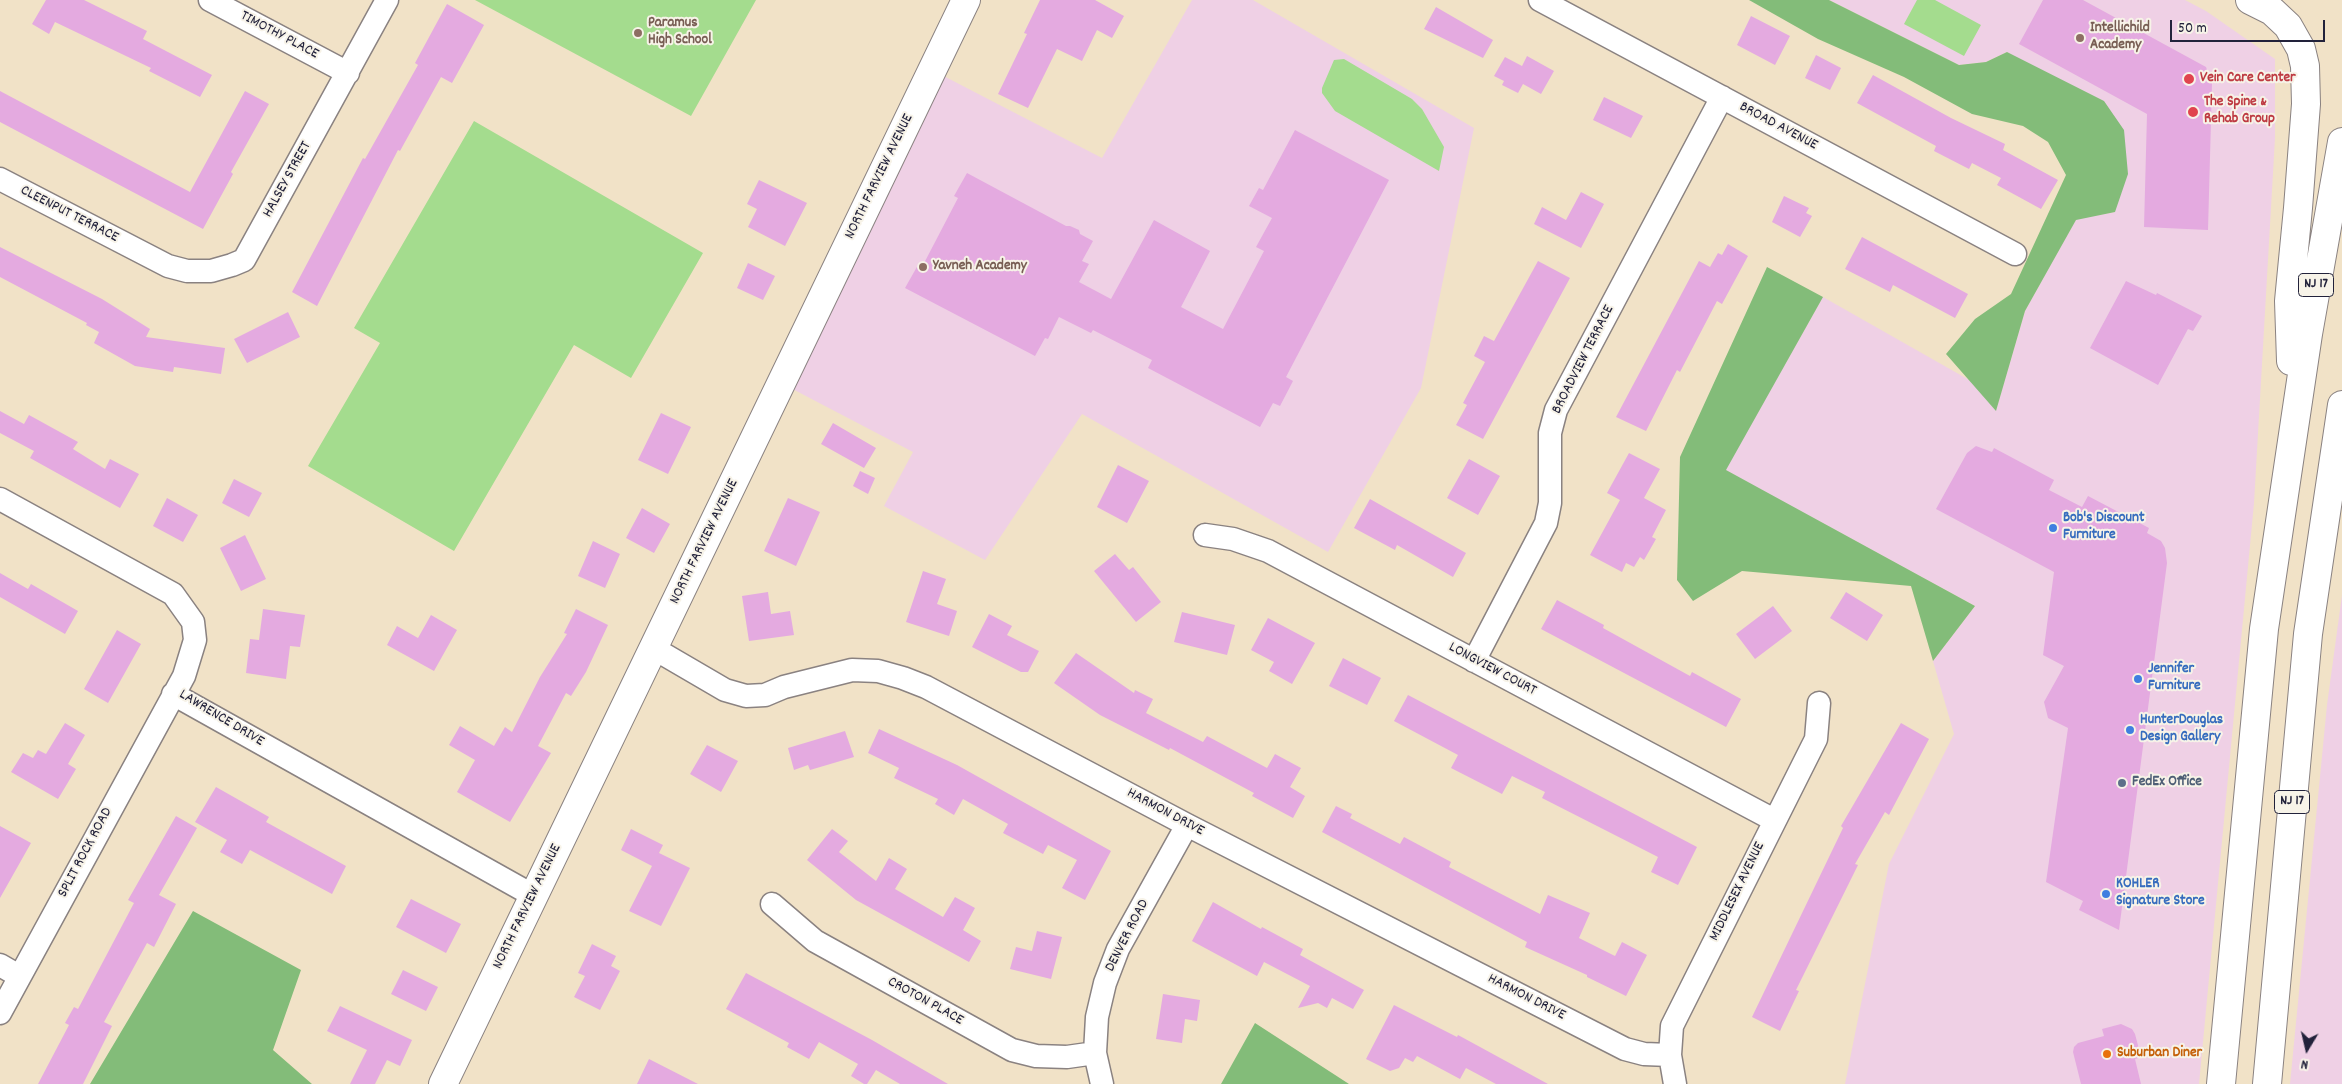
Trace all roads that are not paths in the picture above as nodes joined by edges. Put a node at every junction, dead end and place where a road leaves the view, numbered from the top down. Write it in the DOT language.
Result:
graph roads {
  1 [pos="210,0"];
  2 [pos="387,0"];
  3 [pos="966,0"];
  4 [pos="1540,0"];
  5 [pos="2250,0"];
  6 [pos="348,72"];
  7 [pos="1722,97"];
  8 [pos="2342,142"];
  9 [pos="0,179"];
  10 [pos="137,250"];
  11 [pos="2015,254"];
  12 [pos="2342,405"];
  13 [pos="2293,429"];
  14 [pos="0,499"];
  15 [pos="1205,535"];
  16 [pos="653,648"];
  17 [pos="1474,661"];
  18 [pos="173,694"];
  19 [pos="1819,702"];
  20 [pos="1774,820"];
  21 [pos="1187,825"];
  22 [pos="534,896"];
  23 [pos="772,904"];
  24 [pos="10,971"];
  25 [pos="0,1012"];
  26 [pos="1095,1053"];
  27 [pos="1670,1055"];
  28 [pos="443,1084"];
  29 [pos="1102,1084"];
  30 [pos="1675,1084"];
  31 [pos="2221,1084"];
  32 [pos="2266,1084"];
  1 -- 6 [label="street, TIMOTHY PLACE"];
  2 -- 6 [label="street, HALSEY STREET"];
  3 -- 16 [label="main road, NORTH FARVIEW AVENUE"];
  4 -- 7 [label="street, BROAD AVENUE"];
  5 -- 13 [label="main road"];
  6 -- 10 [label="street, HALSEY STREET"];
  7 -- 11 [label="street, BROAD AVENUE"];
  7 -- 17 [label="street, BROADVIEW TERRACE"];
  8 -- 13 [label="main road, NJ 17"];
  9 -- 10 [label="street, CLEENPUT TERRACE"];
  12 -- 32 [label="main road, NJ 17"];
  13 -- 31 [label="main road, NJ 17"];
  14 -- 18 [label="street, LAWRENCE DRIVE"];
  15 -- 17 [label="street, LONGVIEW COURT"];
  16 -- 21 [label="street, HARMON DRIVE"];
  16 -- 22 [label="main road, NORTH FARVIEW AVENUE"];
  17 -- 20 [label="street, LONGVIEW COURT"];
  18 -- 22 [label="street, LAWRENCE DRIVE"];
  18 -- 24 [label="street, SPLIT ROCK ROAD"];
  19 -- 20 [label="street, MIDDLESEX AVENUE"];
  20 -- 27 [label="street, MIDDLESEX AVENUE"];
  21 -- 26 [label="street, DENVER ROAD"];
  21 -- 27 [label="street, HARMON DRIVE"];
  22 -- 28 [label="main road, NORTH FARVIEW AVENUE"];
  23 -- 26 [label="street, CROTON PLACE"];
  24 -- 25 [label="street, SPLIT ROCK ROAD"];
  26 -- 29 [label="street, DENVER ROAD"];
  27 -- 30 [label="street, MIDDLESEX AVENUE"];
}
